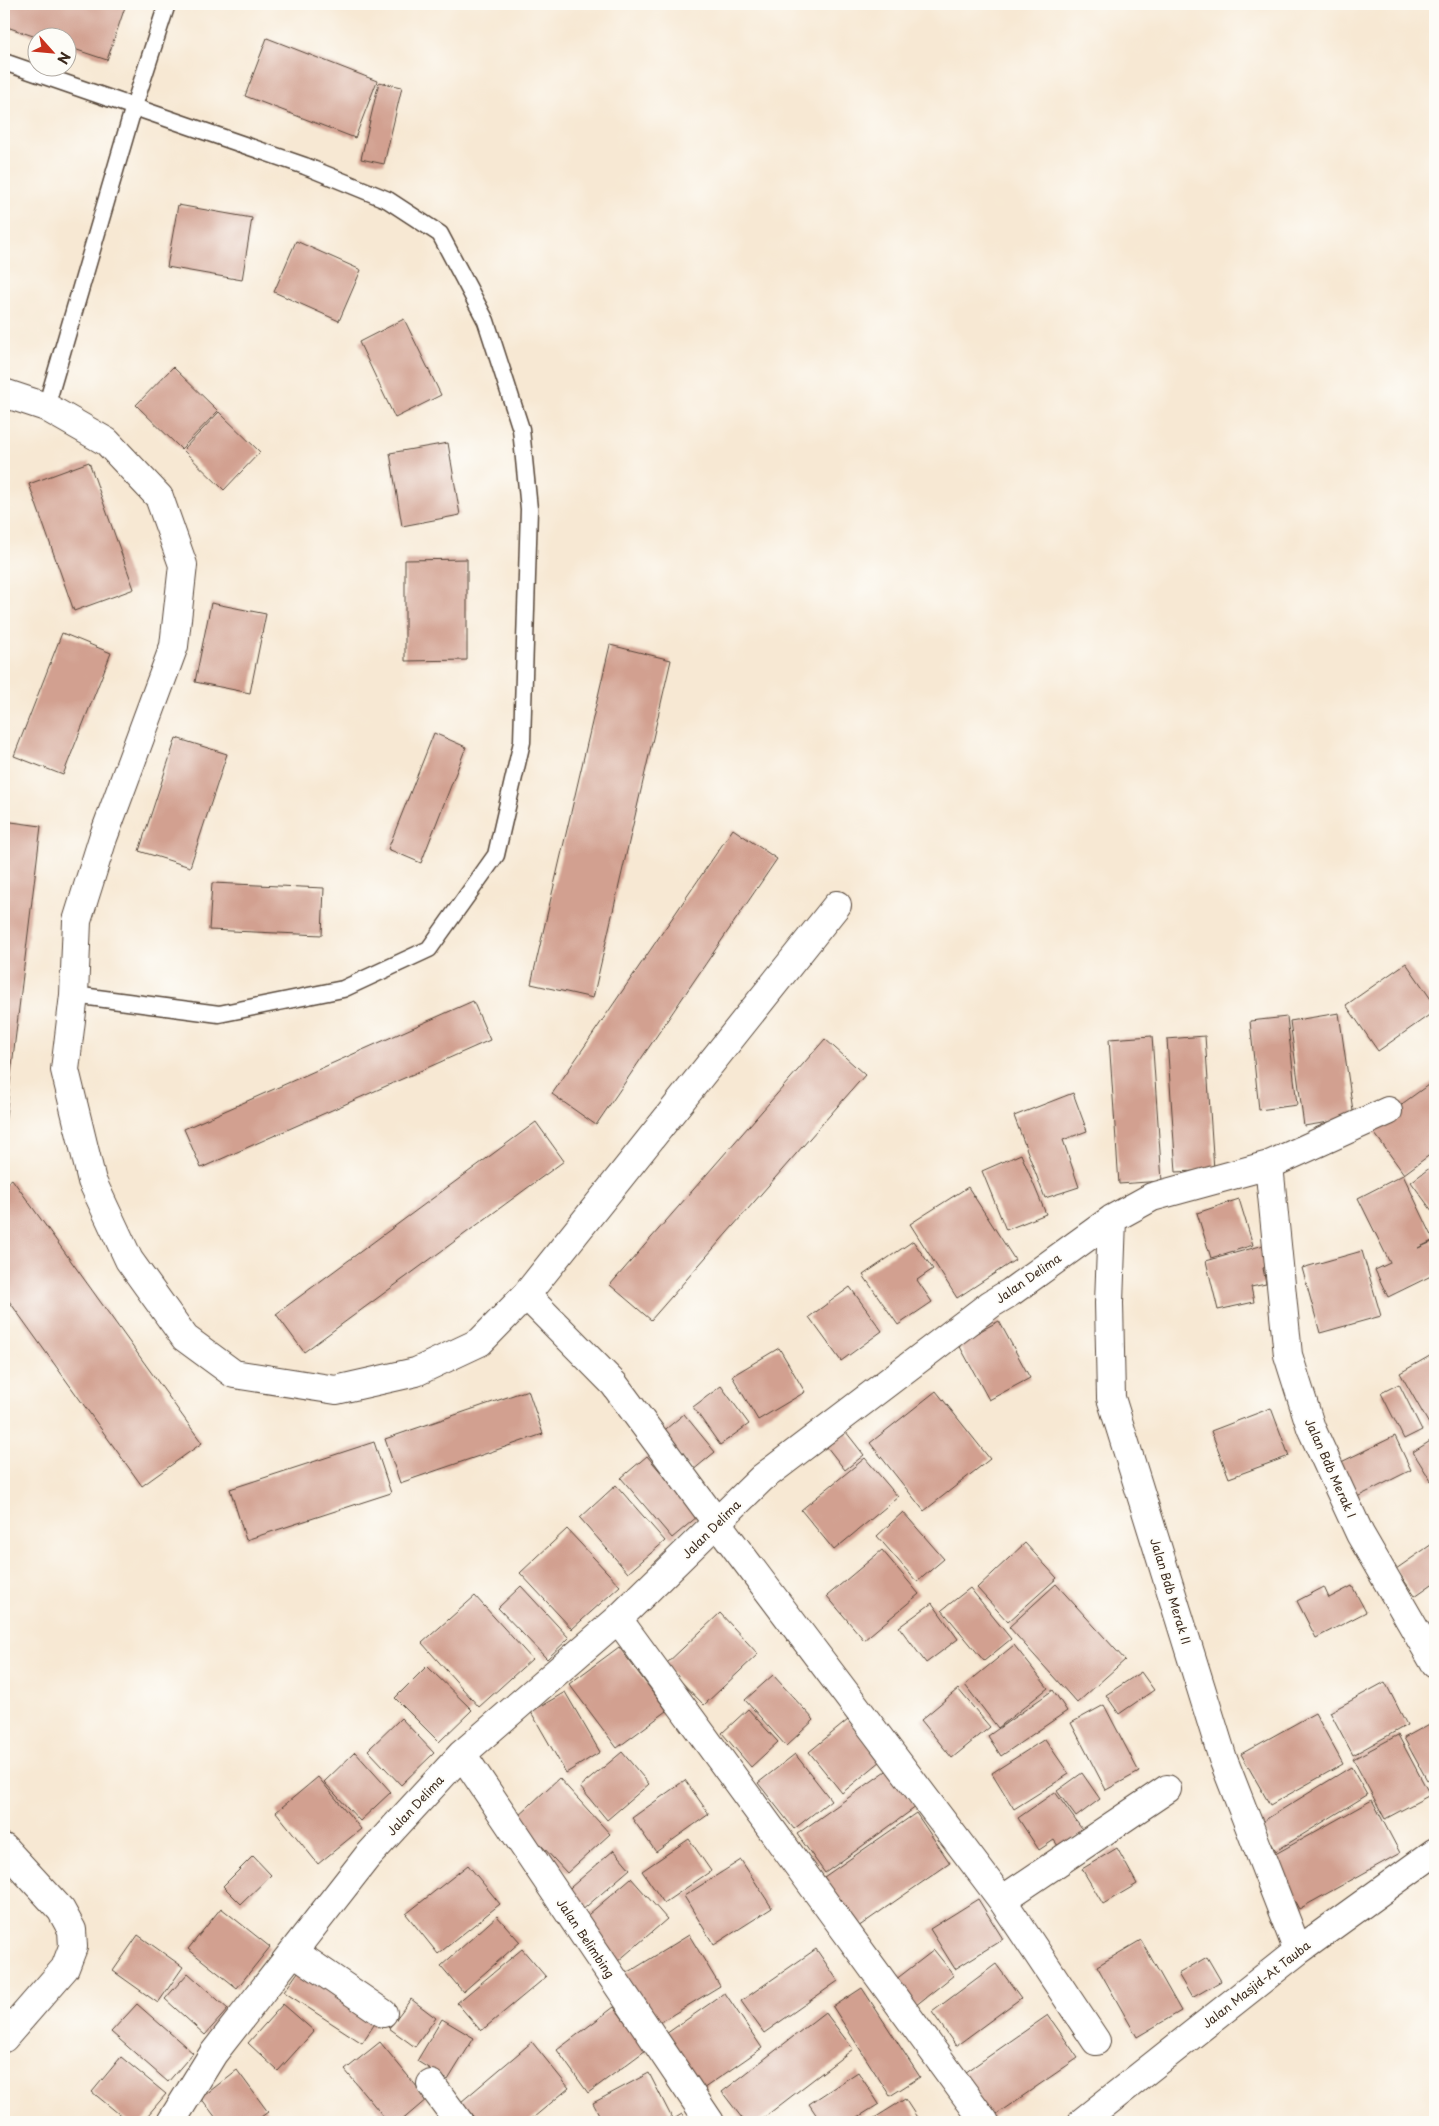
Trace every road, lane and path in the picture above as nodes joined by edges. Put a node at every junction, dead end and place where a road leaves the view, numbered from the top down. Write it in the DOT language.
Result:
graph roads {
  1 [pos="167,4"];
  2 [pos="4,62"];
  3 [pos="134,106"];
  4 [pos="4,393"];
  5 [pos="46,407"];
  6 [pos="837,905"];
  7 [pos="74,995"];
  8 [pos="1388,1111"];
  9 [pos="1269,1165"];
  10 [pos="1112,1219"];
  11 [pos="526,1296"];
  12 [pos="717,1523"];
  13 [pos="618,1619"];
  14 [pos="1435,1664"];
  15 [pos="462,1754"];
  16 [pos="1167,1789"];
  17 [pos="4,1848"];
  18 [pos="1435,1852"];
  19 [pos="1002,1900"];
  20 [pos="1298,1950"];
  21 [pos="294,1952"];
  22 [pos="383,2013"];
  23 [pos="4,2038"];
  24 [pos="1096,2041"];
  25 [pos="431,2084"];
  26 [pos="171,2122"];
  27 [pos="459,2122"];
  28 [pos="710,2122"];
  29 [pos="984,2122"];
  30 [pos="1082,2122"];
  1 -- 3 [label="lane"];
  2 -- 3 [label="lane"];
  3 -- 5 [label="lane"];
  3 -- 7 [label="lane"];
  4 -- 5 [label="street"];
  5 -- 7 [label="street"];
  6 -- 11 [label="street"];
  7 -- 11 [label="street"];
  8 -- 9 [label="street, Jalan Delima"];
  9 -- 10 [label="street, Jalan Delima"];
  9 -- 14 [label="street, Jalan Bdb Merak I"];
  10 -- 12 [label="street, Jalan Delima"];
  10 -- 20 [label="street, Jalan Bdb Merak II"];
  11 -- 12 [label="street"];
  12 -- 13 [label="street, Jalan Delima"];
  12 -- 19 [label="street"];
  13 -- 15 [label="street, Jalan Delima"];
  13 -- 29 [label="street"];
  15 -- 21 [label="street, Jalan Delima"];
  15 -- 28 [label="street, Jalan Belimbing"];
  16 -- 19 [label="street"];
  17 -- 23 [label="street"];
  18 -- 20 [label="street, Jalan Masjid-At Tauba"];
  19 -- 24 [label="street"];
  20 -- 30 [label="street, Jalan Masjid-At Tauba"];
  21 -- 22 [label="street"];
  21 -- 26 [label="street, Jalan Delima"];
  25 -- 27 [label="street"];
}
